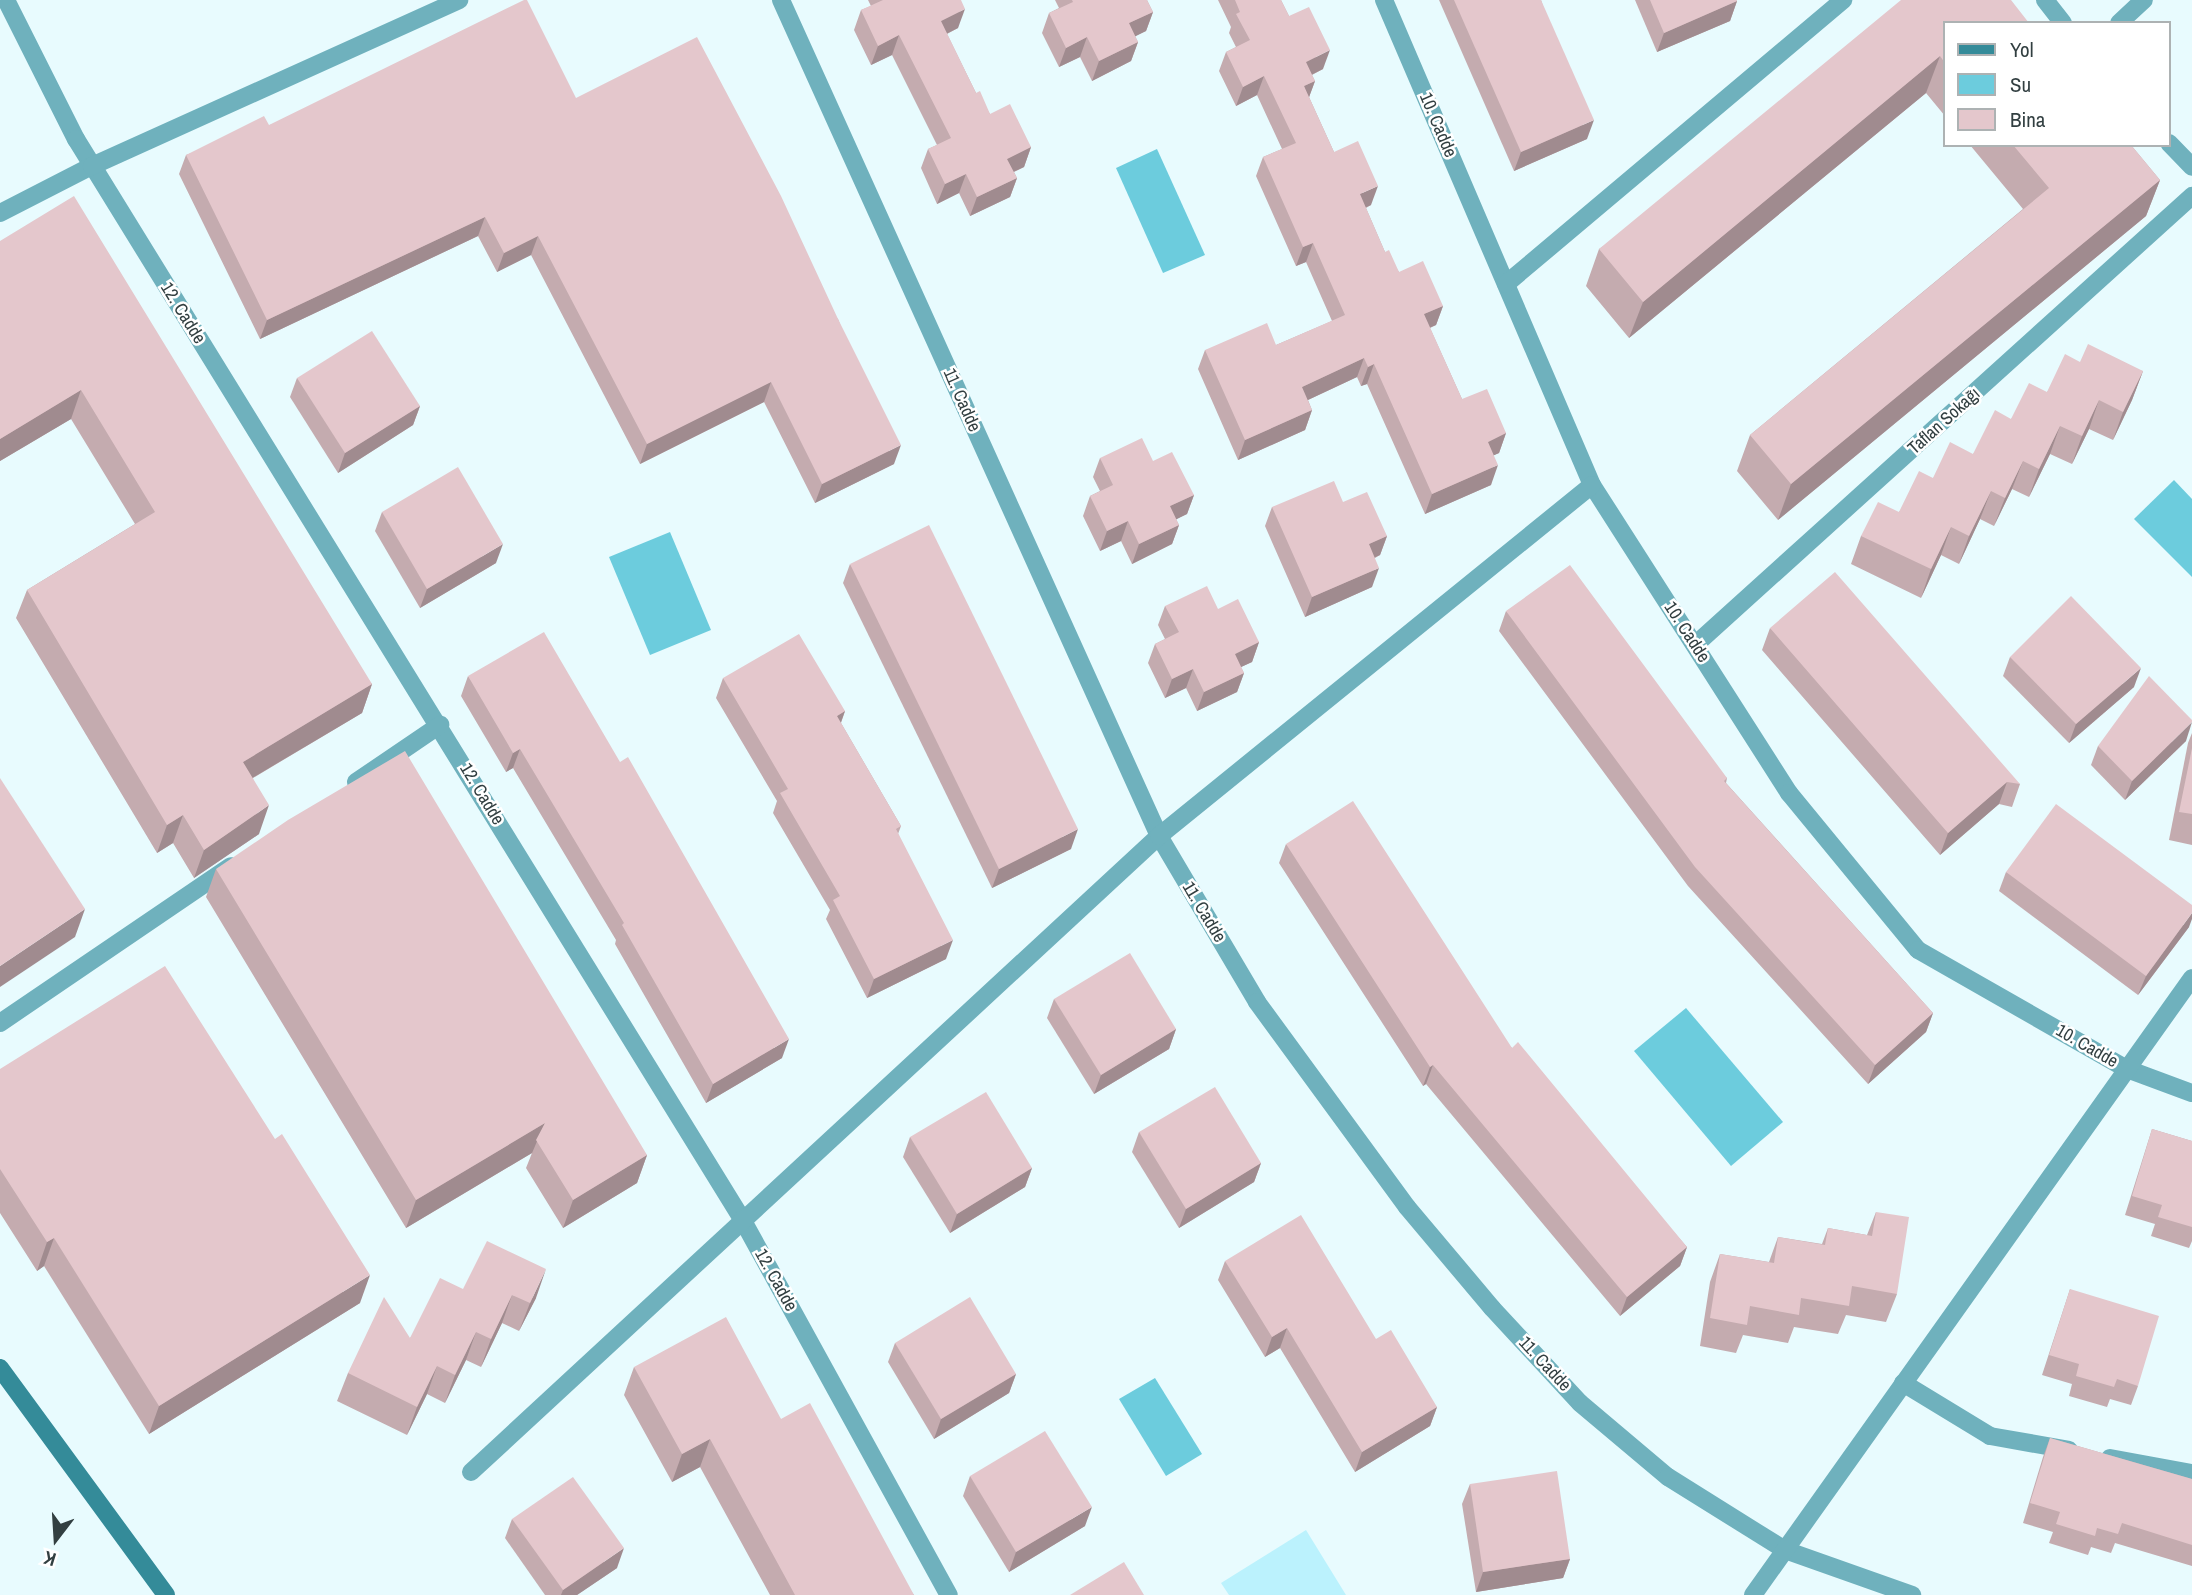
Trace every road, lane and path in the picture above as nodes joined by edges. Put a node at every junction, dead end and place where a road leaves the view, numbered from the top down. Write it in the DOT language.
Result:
graph roads {
  1 [pos="6,0"];
  2 [pos="459,0"];
  3 [pos="781,0"];
  4 [pos="1384,0"];
  5 [pos="1843,0"];
  6 [pos="2045,0"];
  7 [pos="2144,0"];
  8 [pos="2061,21"];
  9 [pos="2121,21"];
  10 [pos="2171,145"];
  11 [pos="92,166"];
  12 [pos="2192,167"];
  13 [pos="2192,196"];
  14 [pos="0,212"];
  15 [pos="1506,284"];
  16 [pos="1592,485"];
  17 [pos="1695,645"];
  18 [pos="440,725"];
  19 [pos="336,795"];
  20 [pos="1159,836"];
  21 [pos="243,858"];
  22 [pos="2192,978"];
  23 [pos="0,1023"];
  24 [pos="2127,1069"];
  25 [pos="2192,1093"];
  26 [pos="742,1219"];
  27 [pos="0,1368"];
  28 [pos="1903,1383"];
  29 [pos="471,1472"];
  30 [pos="2192,1473"];
  31 [pos="1785,1550"];
  32 [pos="166,1595"];
  33 [pos="949,1595"];
  34 [pos="1753,1595"];
  35 [pos="1912,1595"];
  1 -- 11 [label="street, 12. Cadde"];
  2 -- 11 [label="street"];
  3 -- 20 [label="street, 11. Cadde"];
  4 -- 15 [label="street, 10. Cadde"];
  5 -- 15 [label="street"];
  6 -- 8 [label="street"];
  7 -- 9 [label="street"];
  10 -- 12 [label="street"];
  11 -- 14 [label="street"];
  11 -- 18 [label="street, 12. Cadde"];
  13 -- 17 [label="street, Taflan Sokağı"];
  15 -- 16 [label="street, 10. Cadde"];
  16 -- 17 [label="street, 10. Cadde"];
  16 -- 20 [label="street"];
  17 -- 24 [label="street, 10. Cadde"];
  18 -- 19 [label="street"];
  18 -- 26 [label="street, 12. Cadde"];
  20 -- 26 [label="street"];
  20 -- 31 [label="street, 11. Cadde"];
  21 -- 23 [label="street"];
  22 -- 24 [label="street"];
  24 -- 25 [label="street, 10. Cadde"];
  24 -- 28 [label="street"];
  26 -- 29 [label="street"];
  26 -- 33 [label="street, 12. Cadde"];
  27 -- 32 [label="street"];
  28 -- 30 [label="street"];
  28 -- 31 [label="street"];
  31 -- 34 [label="street"];
  31 -- 35 [label="street, 11. Cadde"];
}
